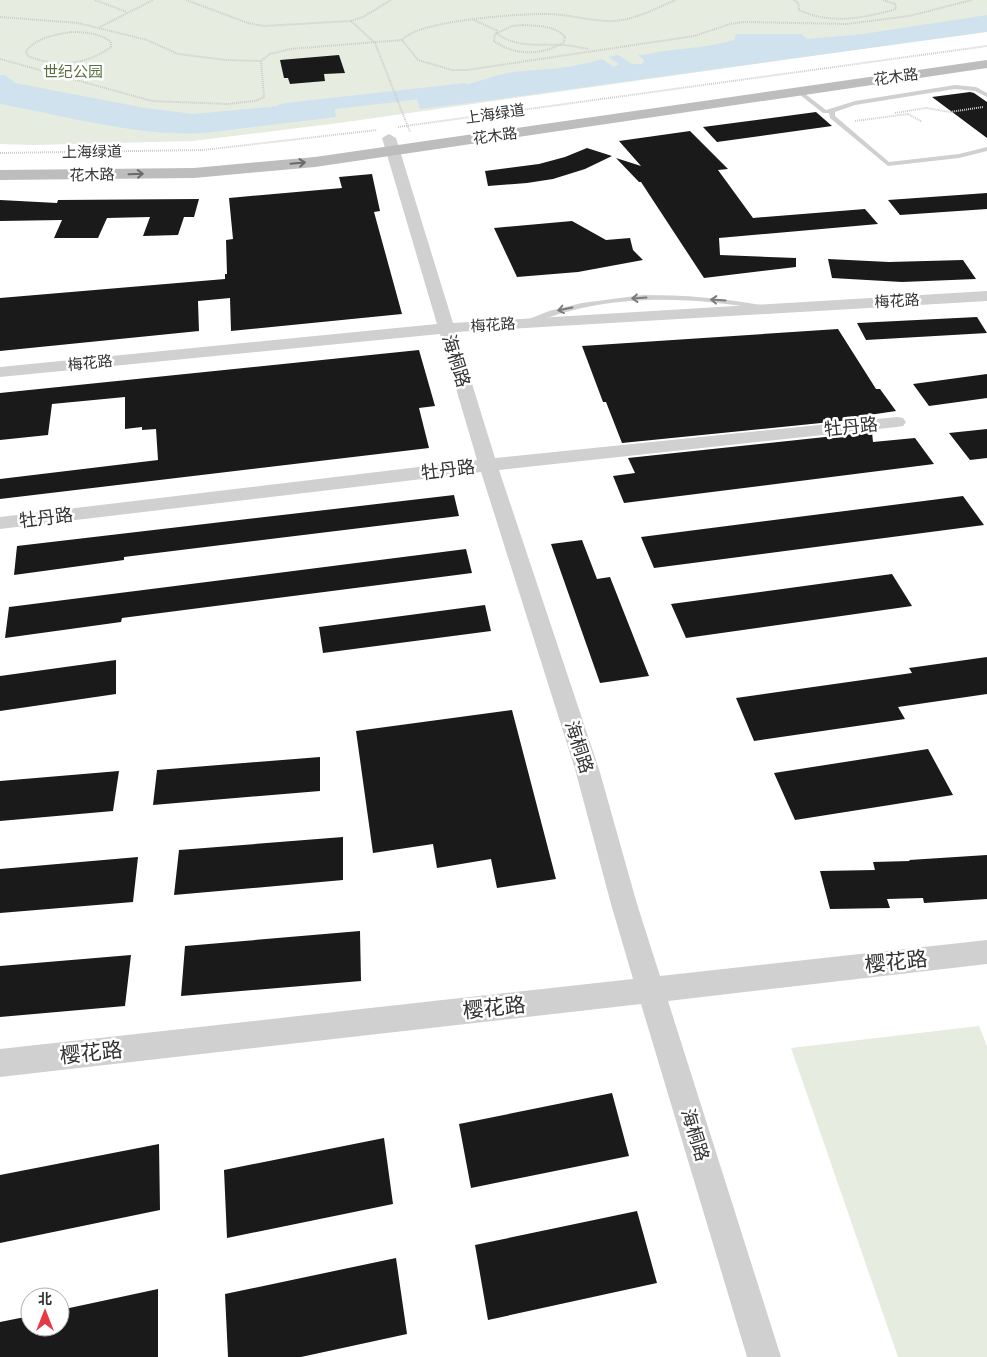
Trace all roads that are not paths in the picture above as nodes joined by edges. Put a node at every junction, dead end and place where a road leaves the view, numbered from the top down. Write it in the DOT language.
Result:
graph roads {
  1 [pos="985,59"];
  2 [pos="798,91"];
  3 [pos="987,95"];
  4 [pos="832,111"];
  5 [pos="389,137"];
  6 [pos="987,149"];
  7 [pos="0,163"];
  8 [pos="0,175"];
  9 [pos="987,296"];
  10 [pos="446,328"];
  11 [pos="0,372"];
  12 [pos="897,422"];
  13 [pos="488,465"];
  14 [pos="0,523"];
  15 [pos="987,952"];
  16 [pos="651,989"];
  17 [pos="0,1063"];
  18 [pos="764,1357"];
  1 -- 2 [label="main road, 花木路"];
  1 -- 5 [label="main road, 花木路"];
  2 -- 4 [label="lane"];
  2 -- 5 [label="main road, 花木路"];
  3 -- 4 [label="lane"];
  4 -- 6 [label="lane"];
  5 -- 7 [label="main road, 花木路"];
  8 -- 5 [label="main road, 花木路, one-way"];
  5 -- 10 [label="street, 海桐路"];
  9 -- 10 [label="street, 梅花路"];
  10 -- 11 [label="street, 梅花路"];
  10 -- 13 [label="street, 海桐路"];
  12 -- 13 [label="street, 牡丹路"];
  13 -- 14 [label="street, 牡丹路"];
  13 -- 16 [label="street, 海桐路"];
  15 -- 16 [label="street, 樱花路"];
  16 -- 17 [label="street, 樱花路"];
  16 -- 18 [label="street, 海桐路"];
}
